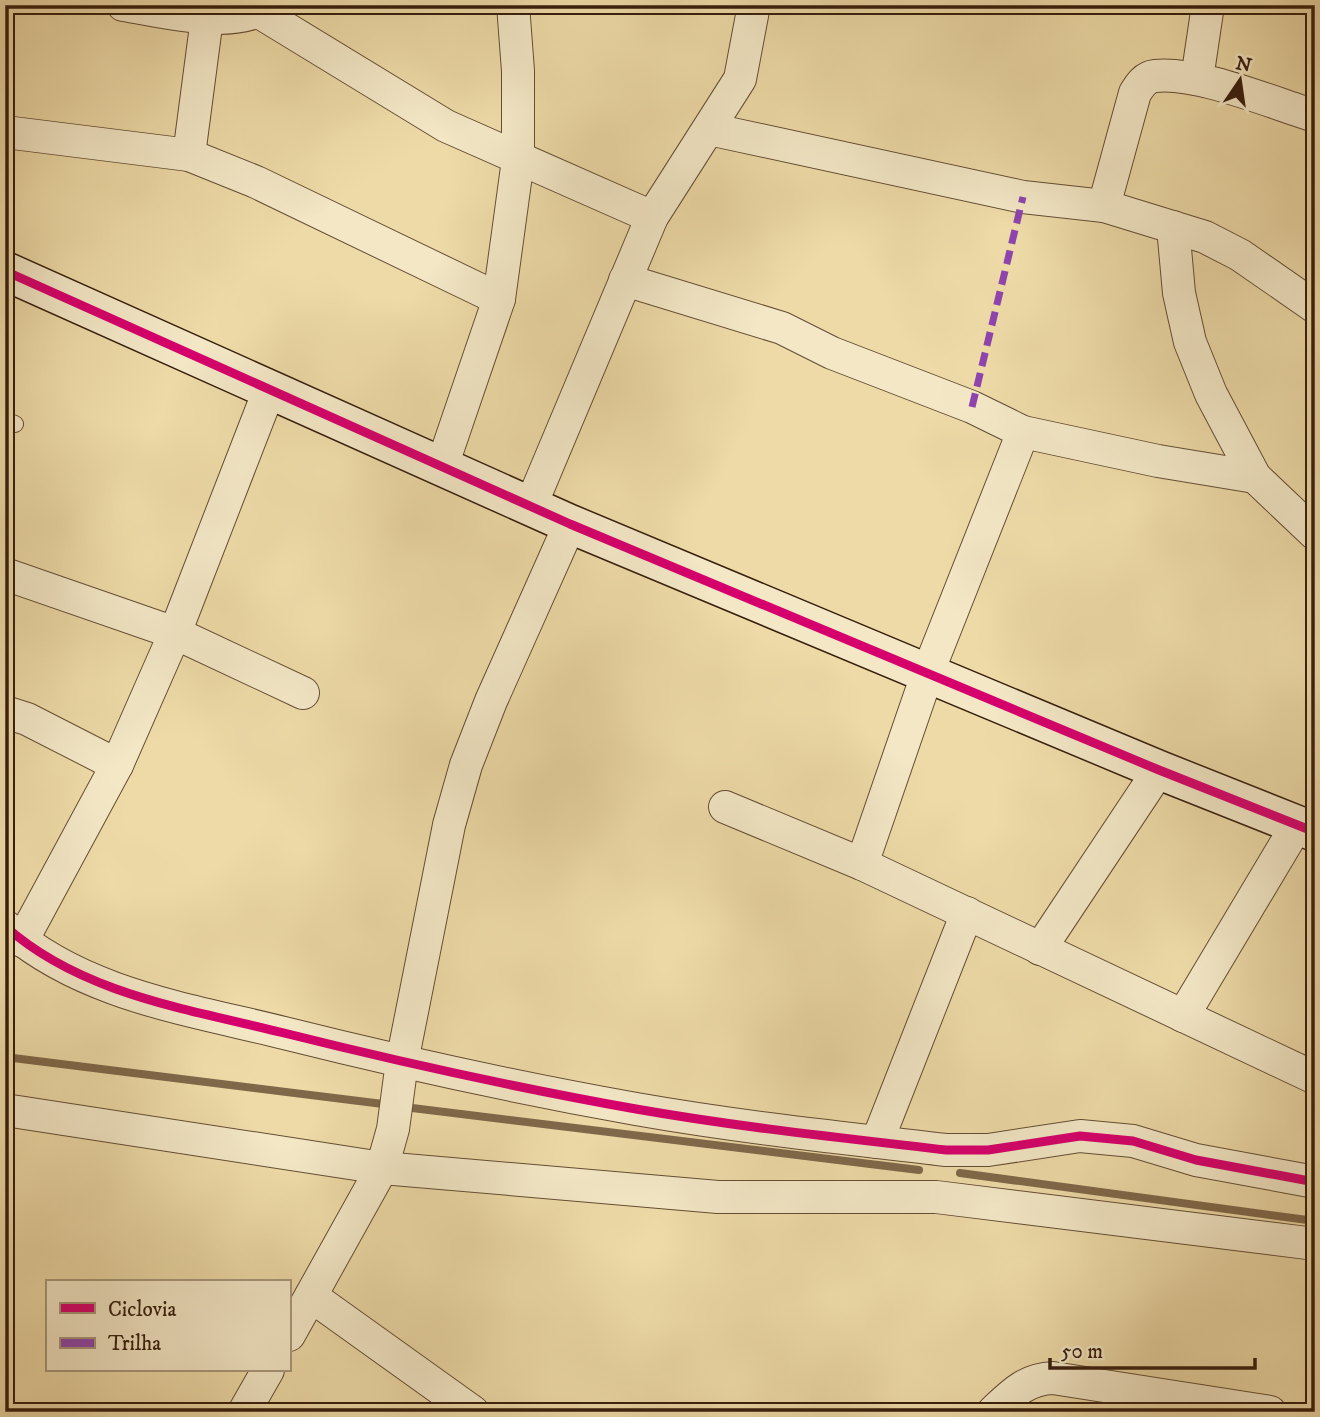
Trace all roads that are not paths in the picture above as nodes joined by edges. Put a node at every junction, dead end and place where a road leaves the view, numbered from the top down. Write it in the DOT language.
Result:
graph roads {
  1 [pos="123,5"];
  2 [pos="513,5"];
  3 [pos="754,5"];
  4 [pos="1208,5"];
  5 [pos="264,9"];
  6 [pos="207,18"];
  7 [pos="1197,79"];
  8 [pos="1315,116"];
  9 [pos="709,129"];
  10 [pos="5,132"];
  11 [pos="189,155"];
  12 [pos="518,160"];
  13 [pos="1104,206"];
  14 [pos="652,217"];
  15 [pos="1173,227"];
  16 [pos="5,271"];
  17 [pos="625,280"];
  18 [pos="499,299"];
  19 [pos="1315,307"];
  20 [pos="270,388"];
  21 [pos="1023,432"];
  22 [pos="442,467"];
  23 [pos="1255,477"];
  24 [pos="531,505"];
  25 [pos="570,524"];
  26 [pos="1315,534"];
  27 [pos="5,574"];
  28 [pos="175,633"];
  29 [pos="928,672"];
  30 [pos="303,692"];
  31 [pos="5,712"];
  32 [pos="117,765"];
  33 [pos="1158,770"];
  34 [pos="725,807"];
  35 [pos="1306,828"];
  36 [pos="862,864"];
  37 [pos="967,913"];
  38 [pos="14,933"];
  39 [pos="1040,948"];
  40 [pos="1183,1016"];
  41 [pos="400,1074"];
  42 [pos="1315,1077"];
  43 [pos="5,1110"];
  44 [pos="877,1142"];
  45 [pos="1315,1164"];
  46 [pos="382,1168"];
  47 [pos="941,1172"];
  48 [pos="1261,1174"];
  49 [pos="1315,1182"];
  50 [pos="1315,1244"];
  51 [pos="312,1296"];
  52 [pos="290,1333"];
  53 [pos="267,1372"];
  54 [pos="244,1412"];
  55 [pos="473,1412"];
  56 [pos="993,1412"];
  57 [pos="1270,1412"];
  1 -- 6 [label="street"];
  2 -- 12 [label="street"];
  3 -- 9 [label="street"];
  4 -- 7 [label="street"];
  5 -- 6 [label="street"];
  5 -- 12 [label="street"];
  6 -- 11 [label="street"];
  7 -- 8 [label="street"];
  7 -- 13 [label="street"];
  9 -- 13 [label="street"];
  9 -- 14 [label="street"];
  10 -- 11 [label="street"];
  11 -- 18 [label="street"];
  12 -- 14 [label="street"];
  12 -- 18 [label="street"];
  13 -- 15 [label="street"];
  14 -- 17 [label="street"];
  15 -- 19 [label="street"];
  15 -- 23 [label="street"];
  16 -- 20 [label="street"];
  17 -- 21 [label="street"];
  17 -- 24 [label="street"];
  18 -- 22 [label="street"];
  20 -- 22 [label="street"];
  20 -- 28 [label="street"];
  21 -- 23 [label="street"];
  21 -- 29 [label="street"];
  22 -- 24 [label="street"];
  23 -- 26 [label="street"];
  24 -- 25 [label="street"];
  25 -- 29 [label="street"];
  25 -- 41 [label="street"];
  27 -- 28 [label="street"];
  28 -- 30 [label="street"];
  28 -- 32 [label="street"];
  29 -- 33 [label="street"];
  29 -- 36 [label="street"];
  31 -- 32 [label="street"];
  32 -- 38 [label="street"];
  33 -- 35 [label="street"];
  33 -- 39 [label="street"];
  34 -- 36 [label="street"];
  35 -- 40 [label="street"];
  36 -- 37 [label="street"];
  37 -- 39 [label="street"];
  37 -- 44 [label="street"];
  38 -- 41 [label="street"];
  39 -- 40 [label="street"];
  40 -- 42 [label="street"];
  41 -- 44 [label="street"];
  41 -- 46 [label="street"];
  43 -- 46 [label="street"];
  44 -- 47 [label="street"];
  45 -- 48 [label="street"];
  46 -- 47 [label="street"];
  46 -- 51 [label="street"];
  47 -- 48 [label="street"];
  47 -- 50 [label="street"];
  48 -- 49 [label="street"];
  51 -- 52 [label="street"];
  51 -- 55 [label="street"];
  53 -- 54 [label="street"];
  56 -- 57 [label="street"];
}
